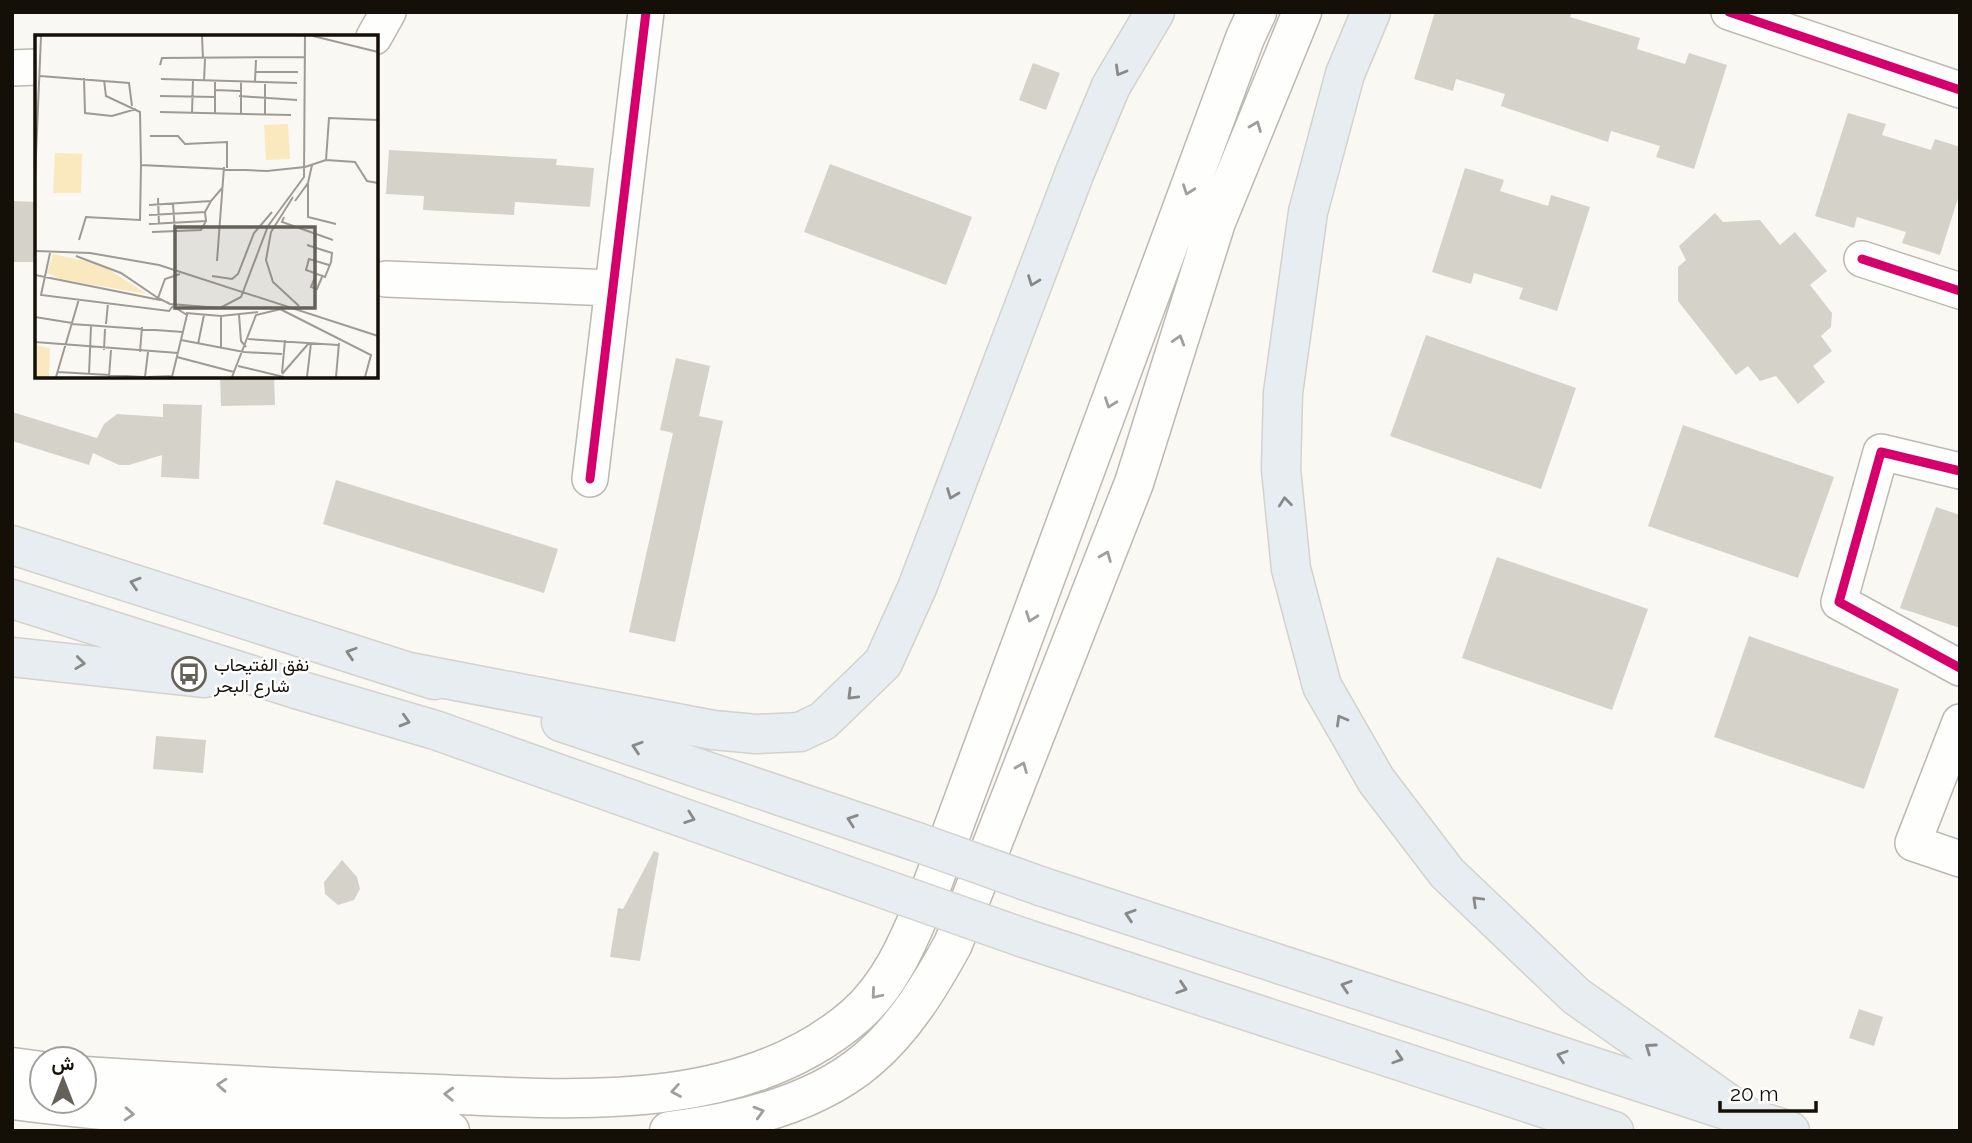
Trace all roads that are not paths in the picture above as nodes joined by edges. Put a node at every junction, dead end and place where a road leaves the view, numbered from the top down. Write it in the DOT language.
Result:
graph roads {
  1 [pos="388,12"];
  2 [pos="646,12"];
  3 [pos="1155,12"];
  4 [pos="1257,12"];
  5 [pos="1302,12"];
  6 [pos="1371,12"];
  7 [pos="1729,12"];
  8 [pos="375,35"];
  9 [pos="35,67"];
  10 [pos="12,68"];
  11 [pos="1960,90"];
  12 [pos="1862,259"];
  13 [pos="386,279"];
  14 [pos="612,288"];
  15 [pos="1960,291"];
  16 [pos="1960,471"];
  17 [pos="590,478"];
  18 [pos="12,545"];
  19 [pos="12,599"];
  20 [pos="12,657"];
  21 [pos="1960,668"];
  22 [pos="409,672"];
  23 [pos="299,690"];
  24 [pos="1960,722"];
  25 [pos="1960,859"];
  26 [pos="98,1077"];
  27 [pos="12,1100"];
  28 [pos="1746,1116"];
  29 [pos="450,1131"];
  30 [pos="669,1131"];
  31 [pos="1614,1131"];
  32 [pos="1790,1131"];
  1 -- 8 [label="street"];
  2 -- 14 [label="street"];
  3 -- 22 [label="highway, one-way"];
  4 -- 26 [label="main road, one-way"];
  30 -- 5 [label="main road, one-way"];
  28 -- 6 [label="highway, one-way"];
  7 -- 11 [label="street"];
  9 -- 10 [label="street"];
  12 -- 15 [label="street"];
  13 -- 14 [label="street"];
  14 -- 17 [label="street"];
  16 -- 21 [label="street"];
  22 -- 18 [label="highway, one-way"];
  19 -- 23 [label="highway"];
  20 -- 23 [label="highway, one-way"];
  28 -- 22 [label="highway, one-way, bridge"];
  23 -- 31 [label="highway, one-way, bridge"];
  24 -- 25 [label="street"];
  27 -- 29 [label="main road, one-way"];
  28 -- 32 [label="highway"];
}
